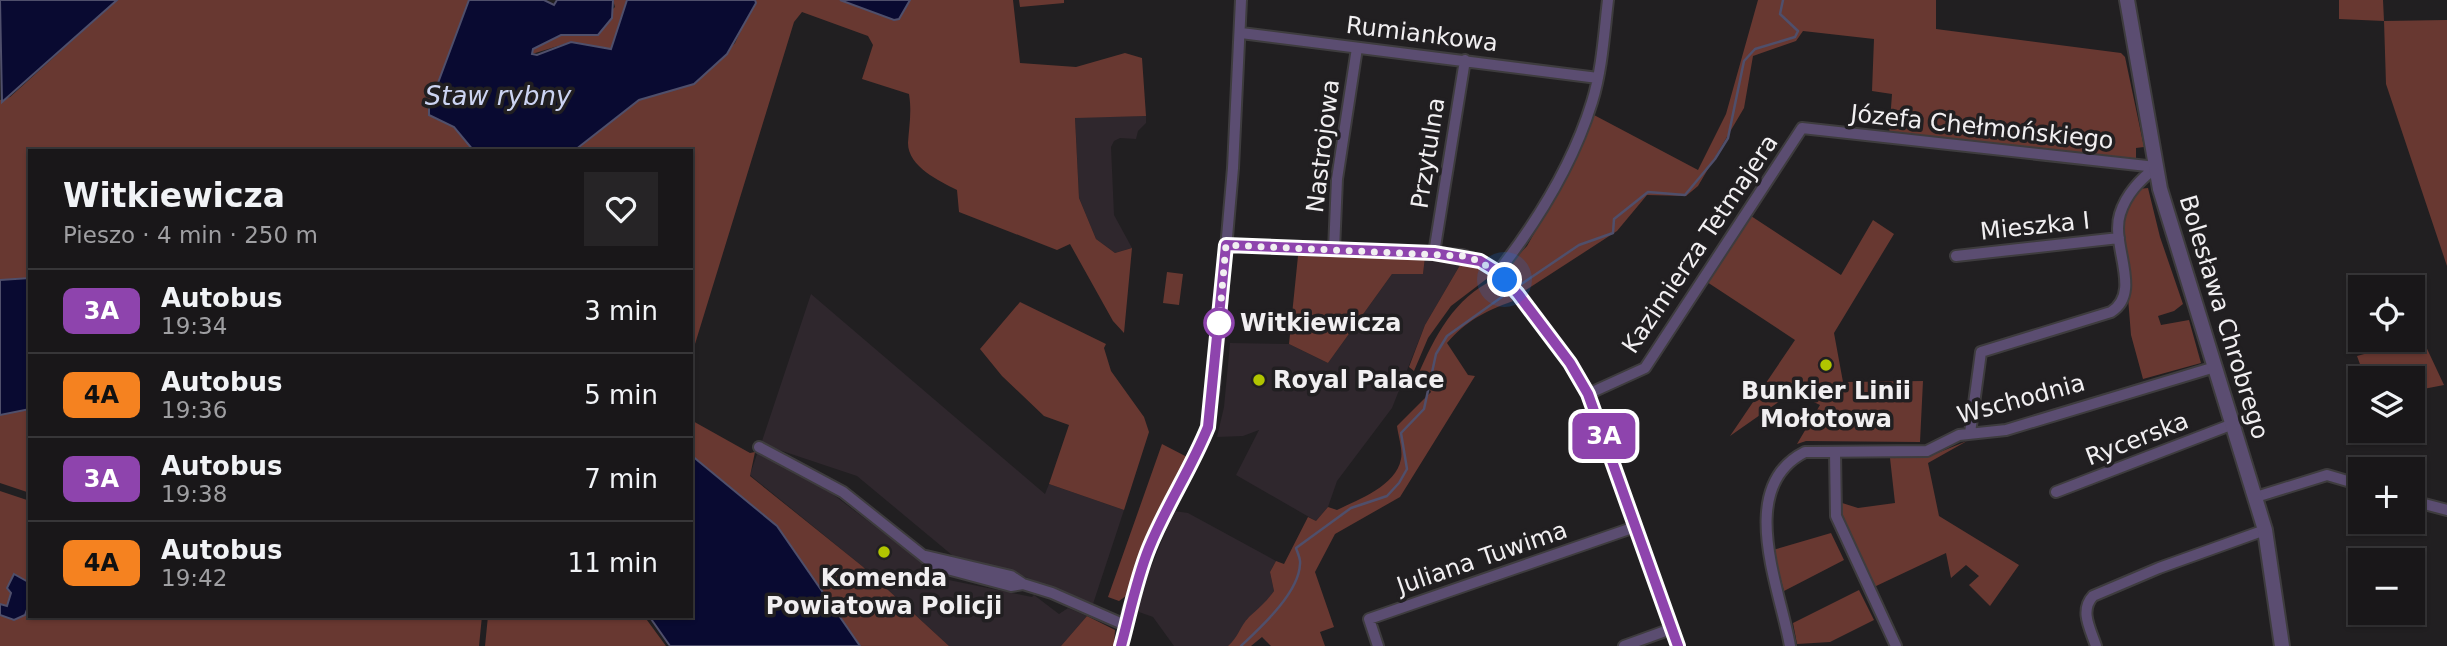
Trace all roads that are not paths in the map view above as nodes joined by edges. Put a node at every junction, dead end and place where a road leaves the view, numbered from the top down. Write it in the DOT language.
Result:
graph roads {
  1 [pos="1241,0"];
  2 [pos="1608,0"];
  3 [pos="2127,0"];
  4 [pos="1241,33"];
  5 [pos="1357,48"];
  6 [pos="1465,60"];
  7 [pos="1598,78"];
  8 [pos="1802,128"];
  9 [pos="2156,167"];
  10 [pos="2119,238"];
  11 [pos="1226,245"];
  12 [pos="1334,250"];
  13 [pos="1434,253"];
  14 [pos="1956,256"];
  15 [pos="1498,272"];
  16 [pos="2216,367"];
  17 [pos="1588,394"];
  18 [pos="2234,424"];
  19 [pos="1970,433"];
  20 [pos="759,447"];
  21 [pos="1835,452"];
  22 [pos="2348,481"];
  23 [pos="2056,492"];
  24 [pos="2256,497"];
  25 [pos="2425,504"];
  26 [pos="2447,510"];
  27 [pos="1636,527"];
  28 [pos="2265,530"];
  29 [pos="1125,625"];
  30 [pos="1671,629"];
  31 [pos="1121,646"];
  32 [pos="1378,646"];
  33 [pos="1625,646"];
  34 [pos="1678,646"];
  35 [pos="1790,646"];
  36 [pos="1896,646"];
  37 [pos="2096,646"];
  38 [pos="2281,646"];
  1 -- 4 [label="street"];
  2 -- 7 [label="street"];
  3 -- 9 [label="street, Bolesława Chrobrego"];
  4 -- 5 [label="street, Rumiankowa"];
  4 -- 11 [label="street"];
  5 -- 6 [label="street, Rumiankowa"];
  5 -- 12 [label="street, Nastrojowa"];
  6 -- 7 [label="street, Rumiankowa"];
  6 -- 13 [label="street, Przytulna"];
  7 -- 15 [label="street"];
  8 -- 9 [label="street, Józefa Chełmońskiego"];
  8 -- 17 [label="street, Kazimierza Tetmajera"];
  9 -- 10 [label="street"];
  9 -- 16 [label="street, Bolesława Chrobrego"];
  10 -- 14 [label="street, Mieszka I"];
  10 -- 19 [label="street"];
  11 -- 12 [label="street"];
  11 -- 29 [label="street"];
  12 -- 13 [label="street"];
  13 -- 15 [label="street"];
  15 -- 17 [label="street"];
  16 -- 18 [label="street, Bolesława Chrobrego"];
  16 -- 19 [label="street, Wschodnia"];
  17 -- 27 [label="street"];
  18 -- 23 [label="street, Rycerska"];
  18 -- 24 [label="street, Bolesława Chrobrego"];
  19 -- 21 [label="street, Wschodnia"];
  20 -- 29 [label="street"];
  21 -- 35 [label="street, Wschodnia"];
  21 -- 36 [label="street"];
  22 -- 24 [label="street"];
  24 -- 28 [label="street, Bolesława Chrobrego"];
  25 -- 26 [label="street"];
  27 -- 30 [label="street"];
  27 -- 32 [label="street, Juliana Tuwima"];
  28 -- 37 [label="street"];
  28 -- 38 [label="street, Bolesława Chrobrego"];
  29 -- 31 [label="street"];
  30 -- 33 [label="street"];
  30 -- 34 [label="street"];
}
